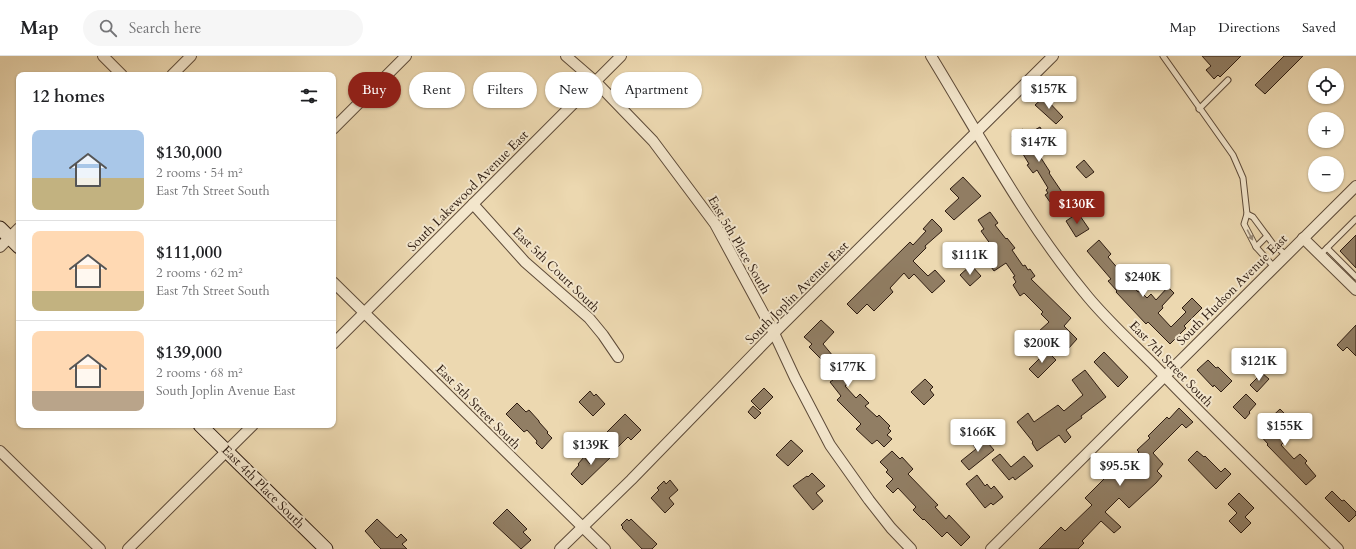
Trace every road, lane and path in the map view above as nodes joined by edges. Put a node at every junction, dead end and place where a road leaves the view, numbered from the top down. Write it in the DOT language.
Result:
graph roads {
  1 [pos="102,56"];
  2 [pos="191,56"];
  3 [pos="406,56"];
  4 [pos="566,56"];
  5 [pos="621,56"];
  6 [pos="931,56"];
  7 [pos="1053,56"];
  8 [pos="1163,56"];
  9 [pos="119,72"];
  10 [pos="175,72"];
  11 [pos="584,72"];
  12 [pos="603,75"];
  13 [pos="1228,80"];
  14 [pos="603,89"];
  15 [pos="570,108"];
  16 [pos="1199,109"];
  17 [pos="336,126"];
  18 [pos="977,131"];
  19 [pos="1356,186"];
  20 [pos="473,204"];
  21 [pos="1247,214"];
  22 [pos="1356,219"];
  23 [pos="0,228"];
  24 [pos="1267,236"];
  25 [pos="1303,238"];
  26 [pos="14,242"];
  27 [pos="0,247"];
  28 [pos="1256,247"];
  29 [pos="1327,248"];
  30 [pos="1286,255"];
  31 [pos="1320,255"];
  32 [pos="1274,267"];
  33 [pos="1356,277"];
  34 [pos="336,285"];
  35 [pos="1356,289"];
  36 [pos="364,313"];
  37 [pos="774,334"];
  38 [pos="336,341"];
  39 [pos="618,357"];
  40 [pos="1164,376"];
  41 [pos="203,428"];
  42 [pos="250,428"];
  43 [pos="0,451"];
  44 [pos="227,451"];
  45 [pos="582,527"];
  46 [pos="100,549"];
  47 [pos="128,549"];
  48 [pos="326,549"];
  49 [pos="560,549"];
  50 [pos="605,549"];
  51 [pos="911,549"];
  52 [pos="990,549"];
  53 [pos="1338,549"];
  1 -- 9 [label="street"];
  2 -- 10 [label="street"];
  3 -- 17 [label="street"];
  4 -- 11 [label="street, East 5th Place South"];
  5 -- 12 [label="street, South Lakewood Avenue East"];
  6 -- 18 [label="street, East 7th Street South"];
  7 -- 18 [label="street, South Joplin Avenue East"];
  8 -- 16 [label="lane"];
  13 -- 16 [label="lane"];
  14 -- 37 [label="street, East 5th Place South"];
  15 -- 20 [label="street, South Lakewood Avenue East"];
  16 -- 21 [label="lane"];
  18 -- 37 [label="street, South Joplin Avenue East"];
  18 -- 40 [label="street, East 7th Street South"];
  19 -- 25 [label="street, South Hudson Avenue East"];
  20 -- 36 [label="street, South Lakewood Avenue East"];
  20 -- 39 [label="street, East 5th Court South"];
  21 -- 24 [label="lane"];
  21 -- 28 [label="lane, one-way"];
  22 -- 29 [label="lane"];
  23 -- 26 [label="street"];
  24 -- 28 [label="lane"];
  24 -- 30 [label="lane"];
  25 -- 30 [label="street, South Hudson Avenue East"];
  25 -- 31 [label="street"];
  26 -- 27 [label="street"];
  28 -- 32 [label="lane"];
  29 -- 31 [label="lane"];
  29 -- 33 [label="lane"];
  30 -- 32 [label="street, South Hudson Avenue East"];
  31 -- 35 [label="street"];
  32 -- 40 [label="street, South Hudson Avenue East"];
  34 -- 36 [label="street, East 5th Street South"];
  36 -- 38 [label="street, South Lakewood Avenue East"];
  36 -- 45 [label="street, East 5th Street South"];
  37 -- 45 [label="street, South Joplin Avenue East"];
  37 -- 51 [label="street, East 5th Place South"];
  40 -- 52 [label="street, South Hudson Avenue East"];
  40 -- 53 [label="street, East 7th Street South"];
  41 -- 44 [label="street, East 4th Place South"];
  42 -- 44 [label="street"];
  43 -- 46 [label="street"];
  44 -- 47 [label="street"];
  44 -- 48 [label="street, East 4th Place South"];
  45 -- 49 [label="street, South Joplin Avenue East"];
  45 -- 50 [label="street, East 5th Street South"];
}
